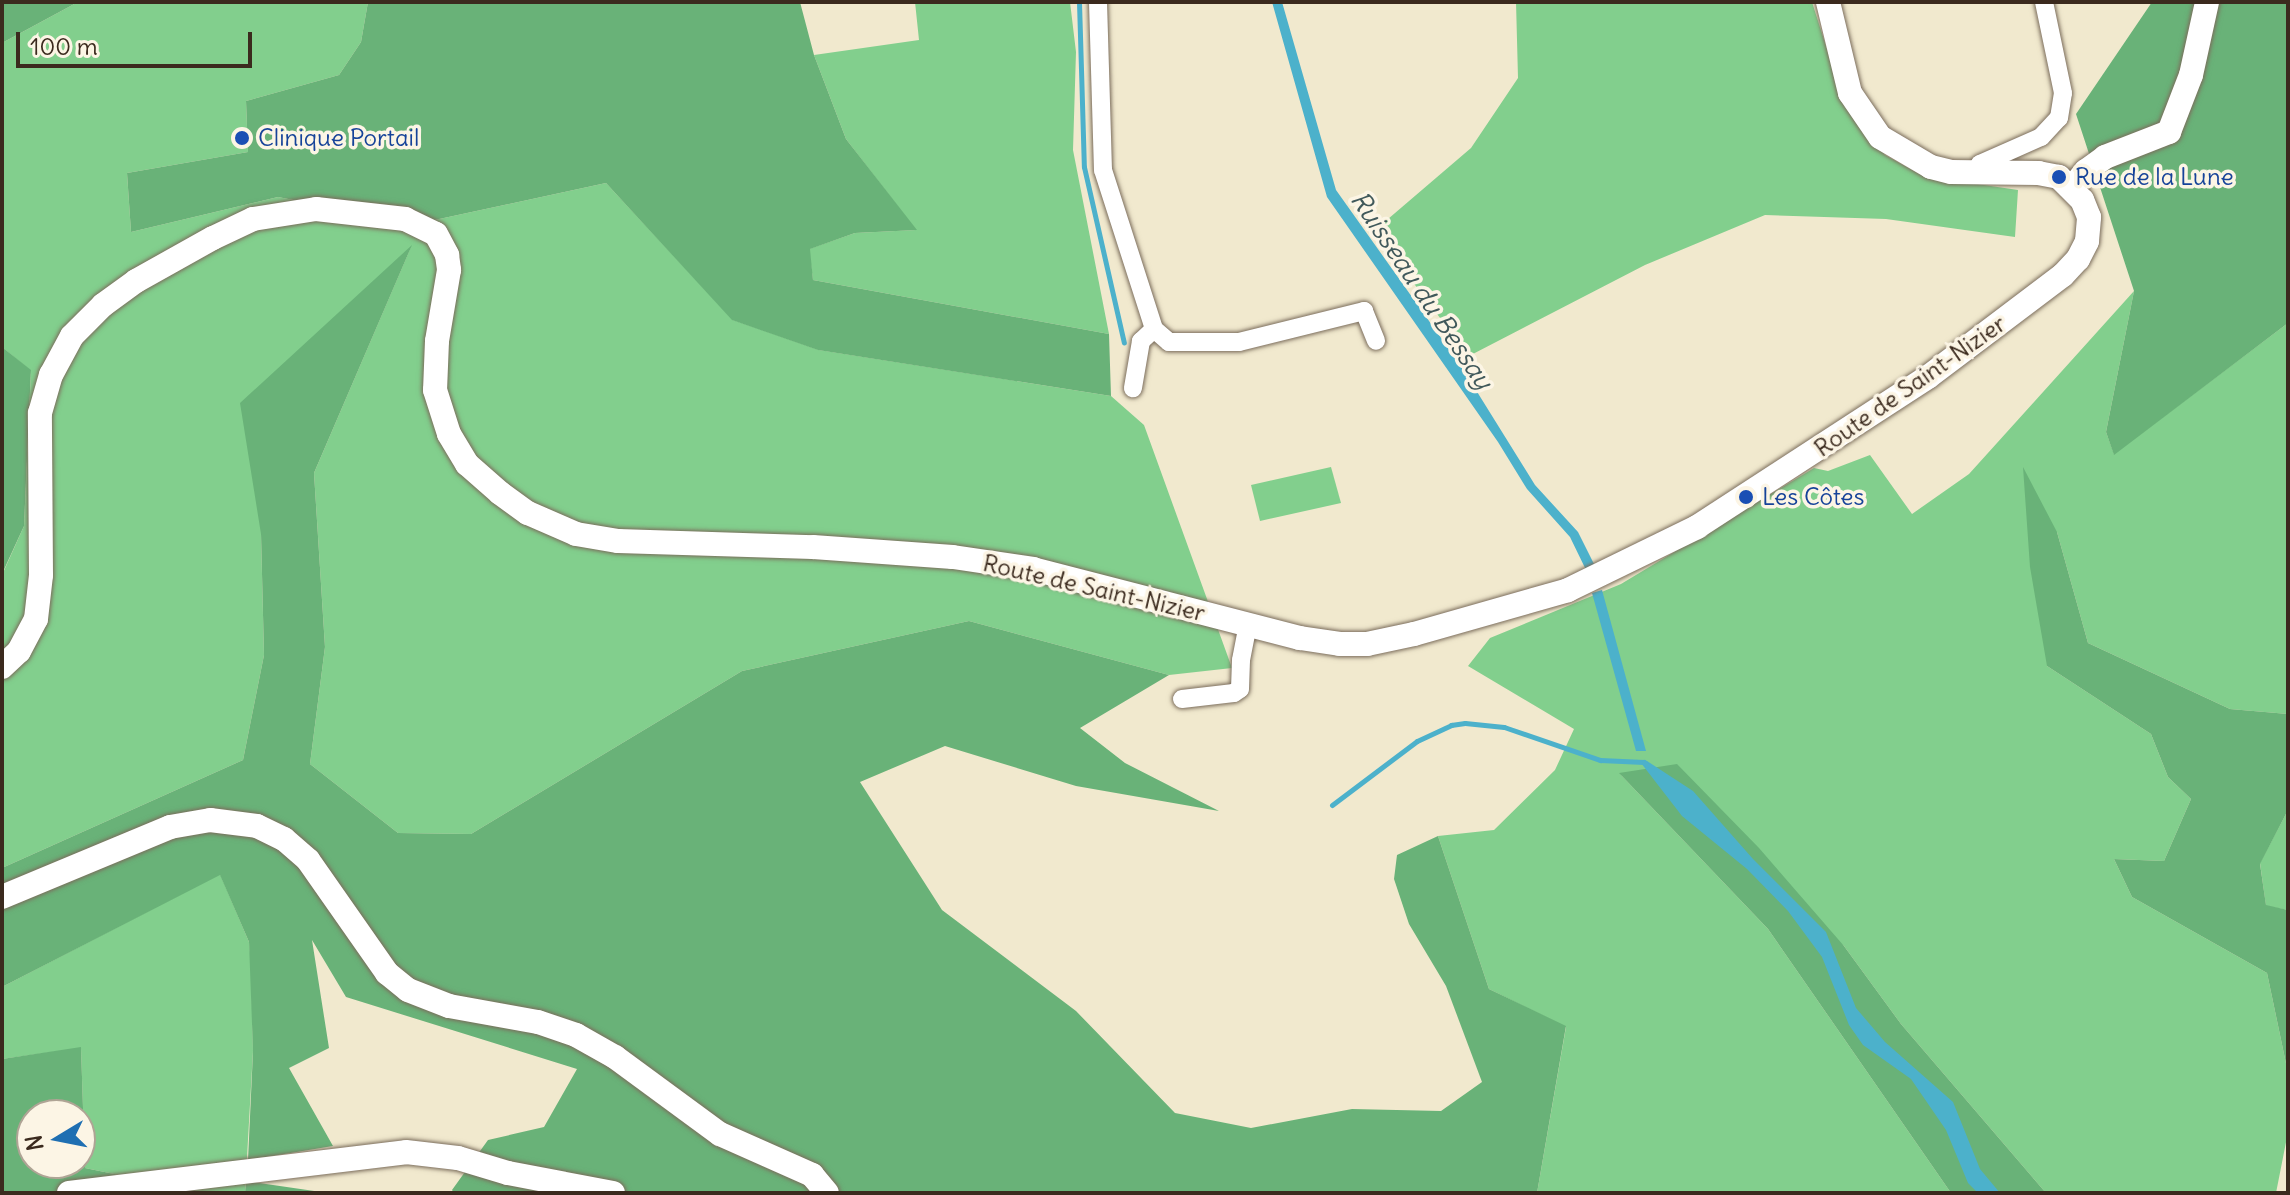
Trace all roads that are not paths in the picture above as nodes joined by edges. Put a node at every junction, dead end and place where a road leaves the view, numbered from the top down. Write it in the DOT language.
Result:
graph roads {
  1 [pos="1098,2"];
  2 [pos="1828,2"];
  3 [pos="2044,2"];
  4 [pos="2207,2"];
  5 [pos="1975,175"];
  6 [pos="2072,188"];
  7 [pos="1154,329"];
  8 [pos="1376,341"];
  9 [pos="1133,388"];
  10 [pos="1248,624"];
  11 [pos="2,667"];
  12 [pos="1182,699"];
  13 [pos="2,897"];
  14 [pos="824,1188"];
  15 [pos="69,1193"];
  16 [pos="613,1193"];
  1 -- 7 [label="street"];
  2 -- 5 [label="main road"];
  3 -- 5 [label="street"];
  4 -- 6 [label="main road"];
  5 -- 6 [label="main road"];
  6 -- 10 [label="main road, Route de Saint-Nizier"];
  7 -- 8 [label="street"];
  7 -- 9 [label="street"];
  10 -- 11 [label="main road, Route de Saint-Nizier"];
  10 -- 12 [label="street"];
  13 -- 14 [label="main road"];
  15 -- 16 [label="main road"];
}
